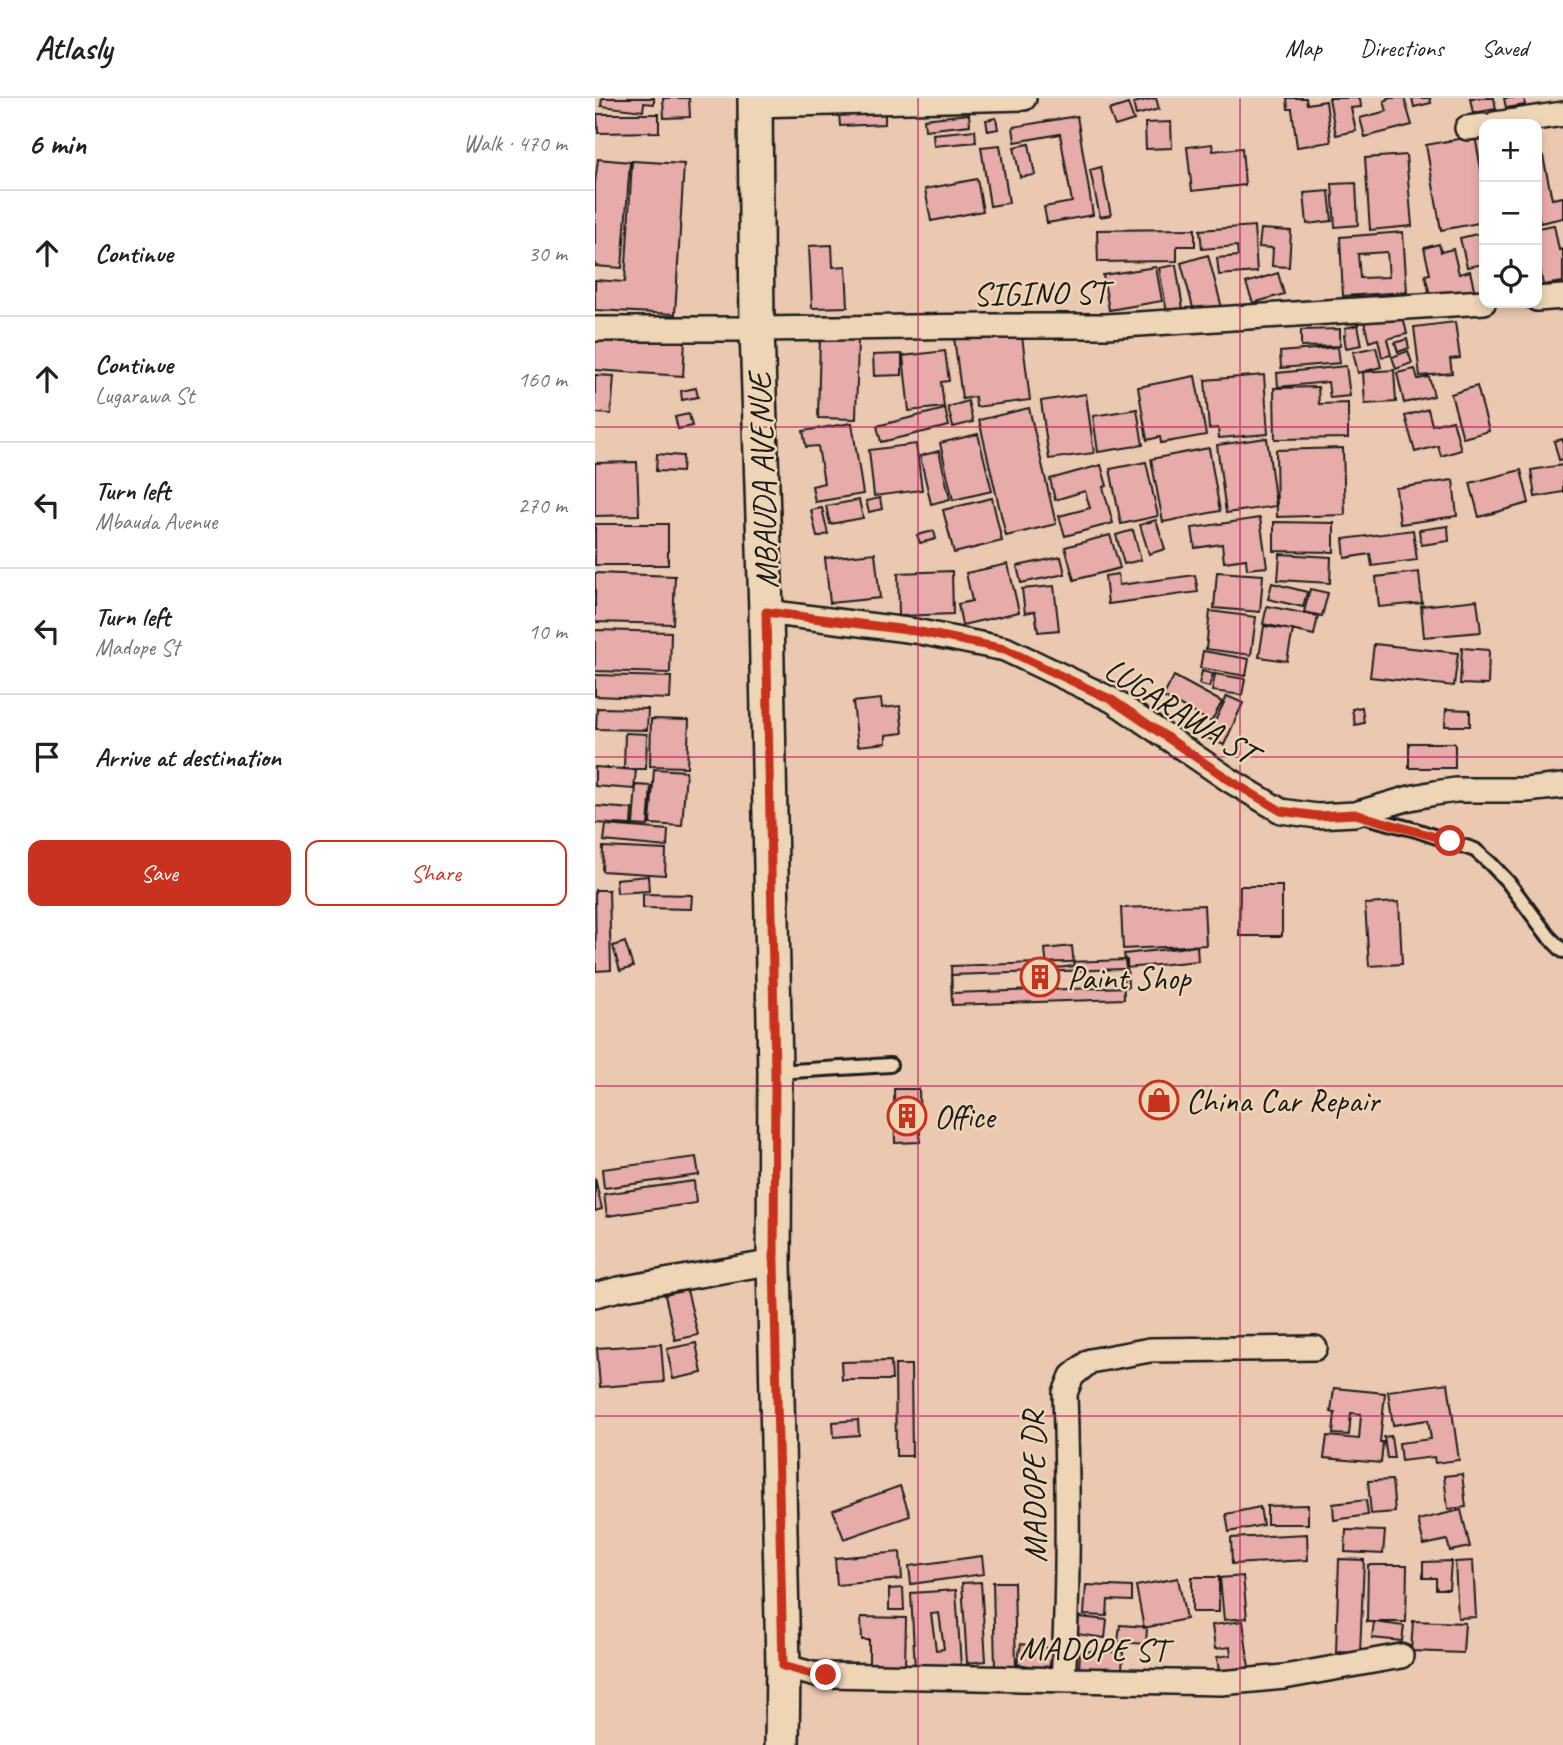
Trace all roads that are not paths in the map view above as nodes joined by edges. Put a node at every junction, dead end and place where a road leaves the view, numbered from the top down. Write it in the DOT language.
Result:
graph roads {
  1 [pos="1024,98"];
  2 [pos="755,101"];
  3 [pos="1563,114"];
  4 [pos="1529,119"];
  5 [pos="1563,297"];
  6 [pos="1542,299"];
  7 [pos="1479,302"];
  8 [pos="595,329"];
  9 [pos="757,329"];
  10 [pos="766,612"];
  11 [pos="1563,786"];
  12 [pos="1355,814"];
  13 [pos="1563,951"];
  14 [pos="890,1066"];
  15 [pos="775,1073"];
  16 [pos="774,1262"];
  17 [pos="595,1295"];
  18 [pos="1315,1348"];
  19 [pos="1401,1656"];
  20 [pos="783,1666"];
  21 [pos="1063,1680"];
  22 [pos="782,1745"];
  1 -- 2 [label="street"];
  2 -- 9 [label="street, MBAUDA AVENUE"];
  3 -- 4 [label="street"];
  5 -- 6 [label="street"];
  7 -- 9 [label="street, SIGINO ST"];
  8 -- 9 [label="street, SIGINO ST"];
  9 -- 10 [label="street, MBAUDA AVENUE"];
  10 -- 12 [label="street, LUGARAWA ST"];
  10 -- 15 [label="street, MBAUDA AVENUE"];
  11 -- 12 [label="street, LUGARAWA ST"];
  12 -- 13 [label="lane"];
  14 -- 15 [label="lane"];
  15 -- 16 [label="street, MBAUDA AVENUE"];
  16 -- 17 [label="street"];
  16 -- 20 [label="street, MBAUDA AVENUE"];
  18 -- 21 [label="street, MADOPE DR"];
  19 -- 21 [label="street, MADOPE ST"];
  20 -- 21 [label="street, MADOPE ST"];
  20 -- 22 [label="street, MBAUDA AVENUE"];
}
